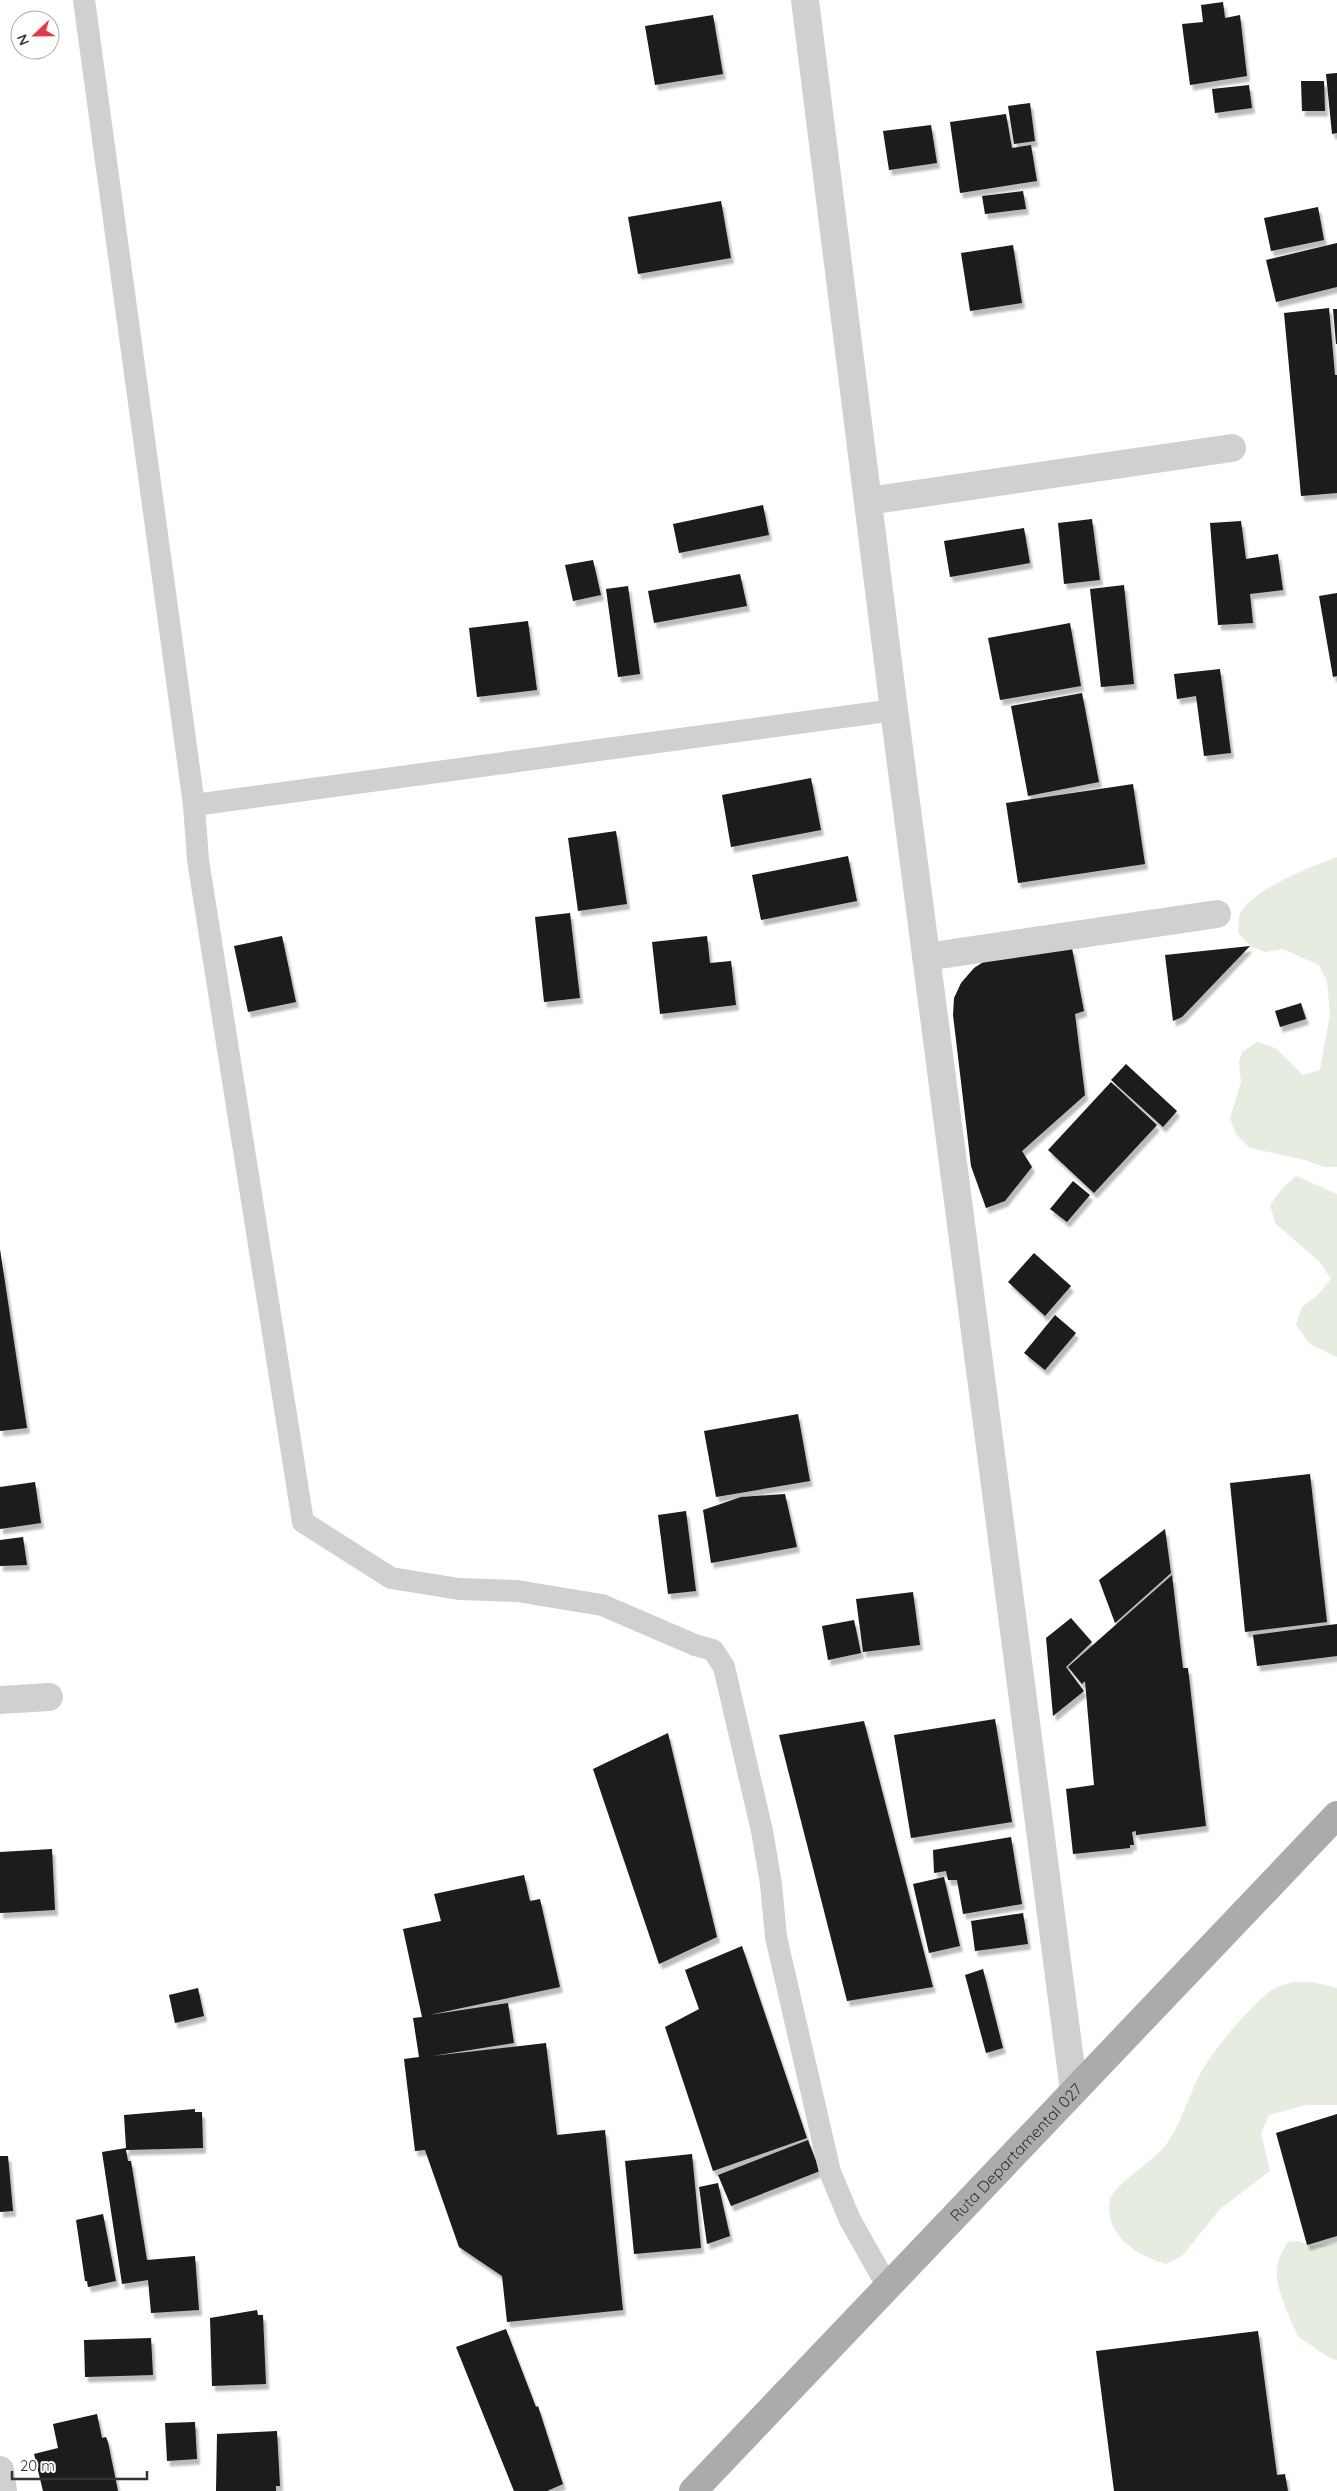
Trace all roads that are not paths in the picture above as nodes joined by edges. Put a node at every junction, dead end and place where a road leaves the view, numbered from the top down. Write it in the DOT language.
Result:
graph roads {
  1 [pos="84,0"];
  2 [pos="805,0"];
  3 [pos="1232,448"];
  4 [pos="868,502"];
  5 [pos="894,710"];
  6 [pos="194,805"];
  7 [pos="1217,914"];
  8 [pos="926,958"];
  9 [pos="49,1697"];
  10 [pos="0,1700"];
  11 [pos="1337,1815"];
  12 [pos="1074,2091"];
  13 [pos="888,2287"];
  14 [pos="0,2470"];
  15 [pos="3,2491"];
  16 [pos="693,2491"];
  1 -- 6 [label="lane"];
  2 -- 4 [label="street"];
  3 -- 4 [label="street"];
  4 -- 5 [label="street"];
  5 -- 6 [label="lane"];
  5 -- 8 [label="street"];
  6 -- 13 [label="lane"];
  7 -- 8 [label="street"];
  8 -- 12 [label="street"];
  9 -- 10 [label="street"];
  11 -- 12 [label="main road, Ruta Departamental 027"];
  12 -- 13 [label="main road, Ruta Departamental 027"];
  13 -- 16 [label="main road, Ruta Departamental 027"];
  14 -- 15 [label="street"];
}
